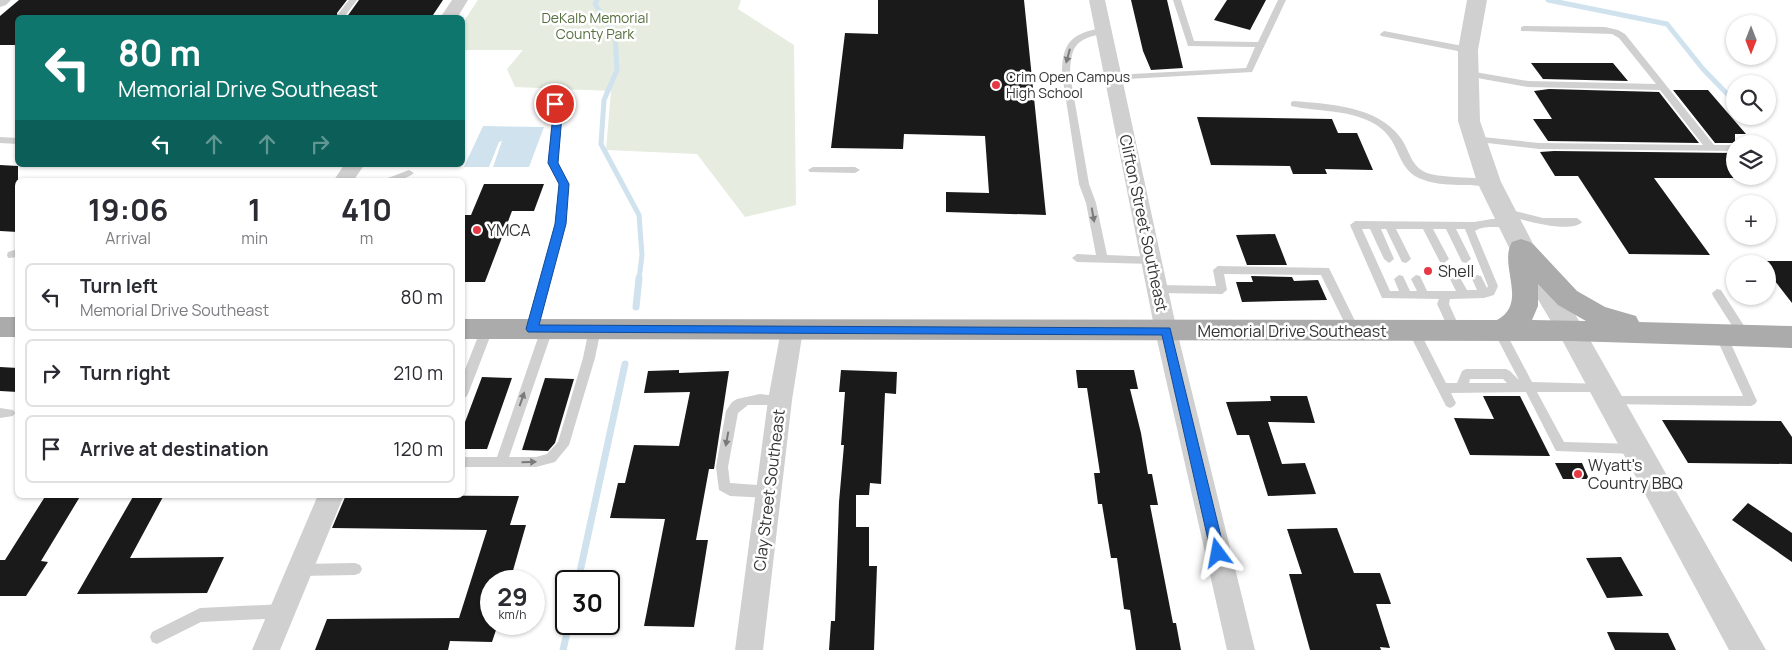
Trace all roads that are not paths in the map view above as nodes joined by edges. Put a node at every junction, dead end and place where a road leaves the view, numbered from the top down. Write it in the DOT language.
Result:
graph roads {
  1 [pos="353,0"];
  2 [pos="460,0"];
  3 [pos="1097,0"];
  4 [pos="1177,0"];
  5 [pos="1282,0"];
  6 [pos="1477,0"];
  7 [pos="342,14"];
  8 [pos="450,15"];
  9 [pos="1524,29"];
  10 [pos="1103,31"];
  11 [pos="1384,34"];
  12 [pos="1260,45"];
  13 [pos="1468,50"];
  14 [pos="1468,74"];
  15 [pos="1113,78"];
  16 [pos="1661,87"];
  17 [pos="558,90"];
  18 [pos="1294,104"];
  19 [pos="1473,139"];
  20 [pos="0,140"];
  21 [pos="15,141"];
  22 [pos="1711,148"];
  23 [pos="1726,148"];
  24 [pos="353,167"];
  25 [pos="813,170"];
  26 [pos="855,170"];
  27 [pos="409,173"];
  28 [pos="345,178"];
  29 [pos="396,178"];
  30 [pos="1489,182"];
  31 [pos="1505,217"];
  32 [pos="1578,222"];
  33 [pos="1374,225"];
  34 [pos="1389,225"];
  35 [pos="1426,225"];
  36 [pos="1448,225"];
  37 [pos="1473,225"];
  38 [pos="1521,248"];
  39 [pos="1077,258"];
  40 [pos="1102,258"];
  41 [pos="1444,258"];
  42 [pos="1389,259"];
  43 [pos="1406,259"];
  44 [pos="1466,259"];
  45 [pos="1152,260"];
  46 [pos="1399,279"];
  47 [pos="1416,279"];
  48 [pos="1455,279"];
  49 [pos="1477,279"];
  50 [pos="1158,289"];
  51 [pos="1717,293"];
  52 [pos="1463,294"];
  53 [pos="1484,294"];
  54 [pos="1406,295"];
  55 [pos="1424,295"];
  56 [pos="1446,295"];
  57 [pos="0,327"];
  58 [pos="15,327"];
  59 [pos="474,329"];
  60 [pos="540,329"];
  61 [pos="595,329"];
  62 [pos="792,330"];
  63 [pos="1414,330"];
  64 [pos="1166,331"];
  65 [pos="1354,331"];
  66 [pos="1456,331"];
  67 [pos="1571,331"];
  68 [pos="1500,332"];
  69 [pos="1674,334"];
  70 [pos="1733,335"];
  71 [pos="1792,337"];
  72 [pos="465,378"];
  73 [pos="1524,386"];
  74 [pos="1442,388"];
  75 [pos="1606,394"];
  76 [pos="780,400"];
  77 [pos="1450,403"];
  78 [pos="1636,450"];
  79 [pos="465,462"];
  80 [pos="501,462"];
  81 [pos="769,492"];
  82 [pos="330,498"];
  83 [pos="355,569"];
  84 [pos="300,570"];
  85 [pos="282,611"];
  86 [pos="157,637"];
  87 [pos="266,650"];
  88 [pos="749,650"];
  89 [pos="1241,650"];
  90 [pos="1748,650"];
  1 -- 7 [label="lane"];
  2 -- 8 [label="street"];
  3 -- 10 [label="street, Clifton Street Southeast"];
  4 -- 12 [label="lane"];
  5 -- 12 [label="lane"];
  6 -- 13 [label="street"];
  9 -- 16 [label="lane"];
  10 -- 15 [label="street, Clifton Street Southeast"];
  10 -- 40 [label="lane, one-way"];
  11 -- 13 [label="lane"];
  12 -- 15 [label="lane"];
  13 -- 14 [label="street"];
  14 -- 16 [label="lane"];
  14 -- 19 [label="street"];
  15 -- 45 [label="street, Clifton Street Southeast"];
  16 -- 22 [label="lane"];
  17 -- 60 [label="lane"];
  18 -- 30 [label="lane"];
  19 -- 22 [label="lane"];
  19 -- 30 [label="street"];
  20 -- 21 [label="lane"];
  22 -- 23 [label="lane"];
  24 -- 28 [label="street"];
  25 -- 26 [label="lane"];
  27 -- 29 [label="lane"];
  30 -- 31 [label="street"];
  31 -- 32 [label="lane"];
  31 -- 37 [label="lane"];
  31 -- 38 [label="street"];
  33 -- 34 [label="lane"];
  33 -- 42 [label="lane"];
  33 -- 54 [label="lane"];
  34 -- 35 [label="lane"];
  34 -- 43 [label="lane"];
  35 -- 36 [label="lane"];
  35 -- 41 [label="lane"];
  36 -- 37 [label="lane"];
  36 -- 44 [label="lane"];
  37 -- 53 [label="lane"];
  38 -- 67 [label="street"];
  38 -- 68 [label="main road"];
  38 -- 69 [label="main road"];
  39 -- 40 [label="lane"];
  40 -- 45 [label="lane"];
  45 -- 50 [label="street, Clifton Street Southeast"];
  46 -- 54 [label="lane"];
  47 -- 55 [label="lane"];
  48 -- 52 [label="lane"];
  49 -- 53 [label="lane"];
  50 -- 64 [label="street, Clifton Street Southeast"];
  50 -- 65 [label="lane"];
  51 -- 70 [label="lane"];
  52 -- 53 [label="lane"];
  52 -- 56 [label="lane"];
  54 -- 55 [label="lane"];
  55 -- 56 [label="lane"];
  56 -- 66 [label="lane"];
  57 -- 58 [label="main road"];
  59 -- 60 [label="main road, Memorial Drive Southeast"];
  59 -- 72 [label="lane"];
  60 -- 61 [label="main road, Memorial Drive Southeast"];
  80 -- 60 [label="lane, one-way"];
  61 -- 62 [label="main road, Memorial Drive Southeast"];
  80 -- 61 [label="lane, one-way"];
  62 -- 64 [label="main road, Memorial Drive Southeast"];
  62 -- 76 [label="street, Clay Street Southeast"];
  63 -- 65 [label="main road, Memorial Drive Southeast"];
  63 -- 66 [label="main road, Memorial Drive Southeast"];
  63 -- 74 [label="lane"];
  64 -- 65 [label="main road, Memorial Drive Southeast"];
  64 -- 89 [label="street, Clifton Street Southeast"];
  66 -- 68 [label="main road, Memorial Drive Southeast"];
  67 -- 68 [label="main road, Memorial Drive Southeast"];
  67 -- 69 [label="main road, Memorial Drive Southeast"];
  67 -- 75 [label="street"];
  68 -- 73 [label="lane"];
  69 -- 70 [label="main road, Memorial Drive Southeast"];
  70 -- 71 [label="main road, Memorial Drive Southeast"];
  70 -- 75 [label="lane"];
  73 -- 74 [label="lane"];
  73 -- 75 [label="lane"];
  73 -- 78 [label="lane"];
  74 -- 77 [label="lane"];
  75 -- 78 [label="street"];
  76 -- 81 [label="street, Clay Street Southeast"];
  76 -- 81 [label="lane, one-way"];
  78 -- 90 [label="street"];
  79 -- 80 [label="lane"];
  81 -- 88 [label="street, Clay Street Southeast"];
  82 -- 84 [label="street"];
  83 -- 84 [label="lane"];
  84 -- 85 [label="street"];
  85 -- 86 [label="lane"];
  85 -- 87 [label="street"];
}
